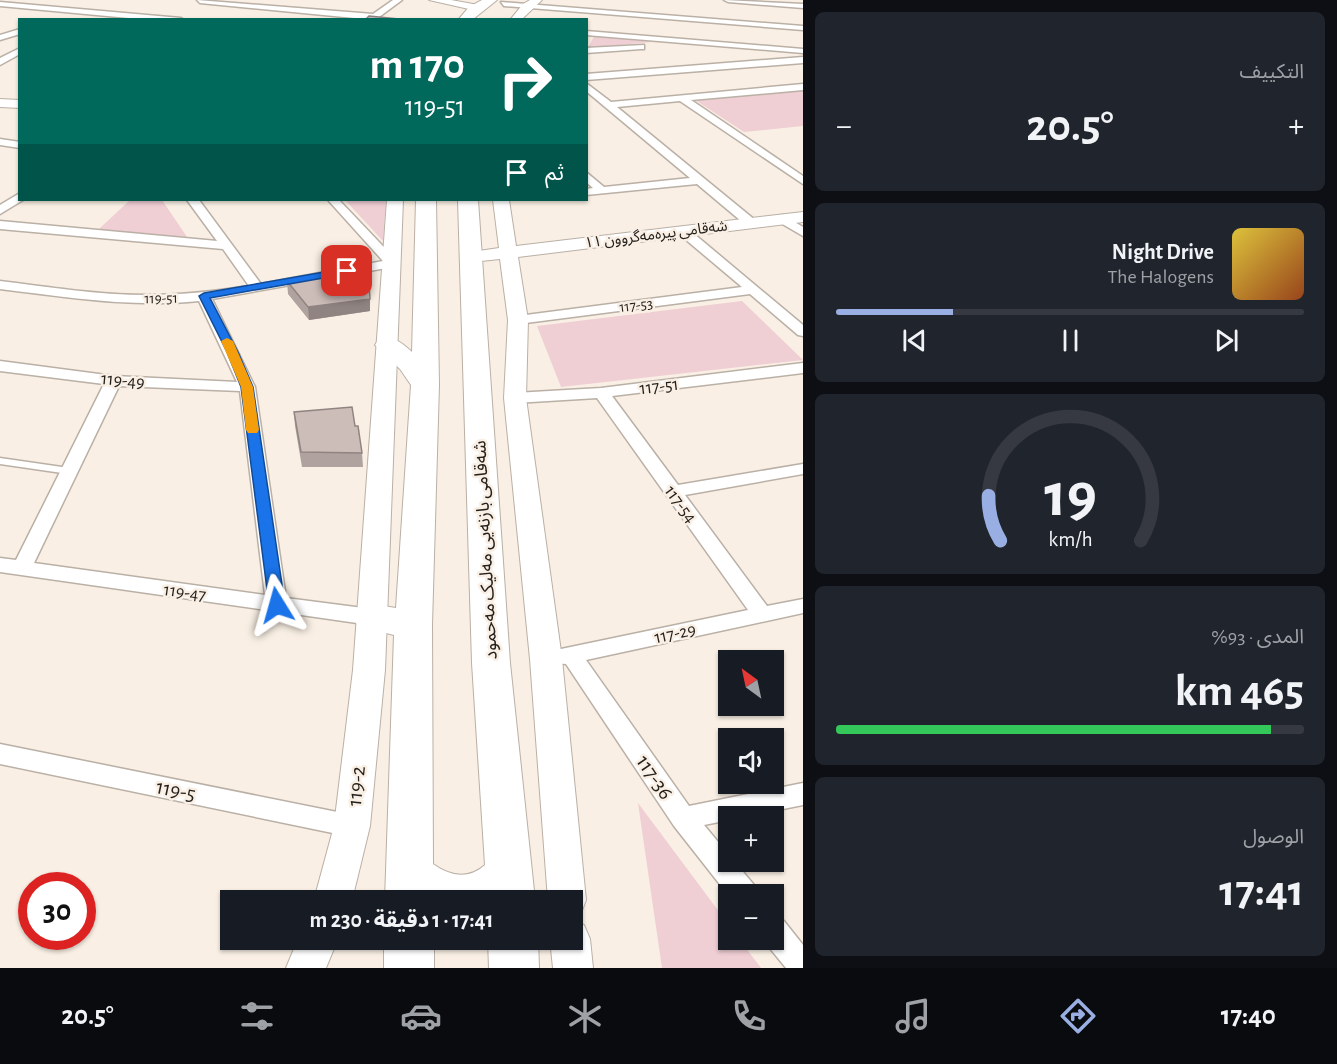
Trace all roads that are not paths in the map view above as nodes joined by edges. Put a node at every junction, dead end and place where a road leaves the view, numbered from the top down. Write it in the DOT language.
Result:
graph roads {
  1 [pos="61,0"];
  2 [pos="398,0"];
  3 [pos="434,0"];
  4 [pos="728,0"];
  5 [pos="201,1"];
  6 [pos="605,2"];
  7 [pos="532,3"];
  8 [pos="0,4"];
  9 [pos="120,4"];
  10 [pos="502,4"];
  11 [pos="190,5"];
  12 [pos="803,6"];
  13 [pos="44,7"];
  14 [pos="585,7"];
  15 [pos="784,7"];
  16 [pos="180,9"];
  17 [pos="73,10"];
  18 [pos="803,11"];
  19 [pos="102,12"];
  20 [pos="594,12"];
  21 [pos="465,15"];
  22 [pos="54,18"];
  23 [pos="161,18"];
  24 [pos="371,18"];
  25 [pos="517,18"];
  26 [pos="776,22"];
  27 [pos="588,24"];
  28 [pos="803,26"];
  29 [pos="18,32"];
  30 [pos="588,33"];
  31 [pos="0,38"];
  32 [pos="695,42"];
  33 [pos="0,45"];
  34 [pos="18,49"];
  35 [pos="18,50"];
  36 [pos="588,51"];
  37 [pos="803,51"];
  38 [pos="803,60"];
  39 [pos="0,62"];
  40 [pos="588,77"];
  41 [pos="803,87"];
  42 [pos="588,88"];
  43 [pos="682,98"];
  44 [pos="609,105"];
  45 [pos="0,142"];
  46 [pos="18,145"];
  47 [pos="803,167"];
  48 [pos="785,169"];
  49 [pos="588,177"];
  50 [pos="699,180"];
  51 [pos="803,181"];
  52 [pos="602,191"];
  53 [pos="588,192"];
  54 [pos="18,197"];
  55 [pos="194,201"];
  56 [pos="334,201"];
  57 [pos="395,201"];
  58 [pos="426,201"];
  59 [pos="495,201"];
  60 [pos="495,201"];
  61 [pos="0,210"];
  62 [pos="803,217"];
  63 [pos="783,219"];
  64 [pos="751,223"];
  65 [pos="0,225"];
  66 [pos="682,231"];
  67 [pos="803,232"];
  68 [pos="227,246"];
  69 [pos="510,252"];
  70 [pos="471,256"];
  71 [pos="392,263"];
  72 [pos="0,285"];
  73 [pos="257,287"];
  74 [pos="753,290"];
  75 [pos="204,296"];
  76 [pos="518,320"];
  77 [pos="803,332"];
  78 [pos="388,345"];
  79 [pos="0,366"];
  80 [pos="803,368"];
  81 [pos="114,381"];
  82 [pos="425,385"];
  83 [pos="247,387"];
  84 [pos="601,393"];
  85 [pos="515,398"];
  86 [pos="0,461"];
  87 [pos="803,470"];
  88 [pos="69,471"];
  89 [pos="672,492"];
  90 [pos="0,565"];
  91 [pos="22,568"];
  92 [pos="277,605"];
  93 [pos="803,606"];
  94 [pos="762,614"];
  95 [pos="371,617"];
  96 [pos="413,625"];
  97 [pos="559,657"];
  98 [pos="0,754"];
  99 [pos="803,794"];
  100 [pos="682,819"];
  101 [pos="352,826"];
  102 [pos="736,884"];
  103 [pos="511,886"];
  104 [pos="409,888"];
  105 [pos="336,890"];
  106 [pos="567,890"];
  107 [pos="784,944"];
  108 [pos="313,950"];
  109 [pos="409,950"];
  110 [pos="513,950"];
  111 [pos="571,950"];
  112 [pos="803,967"];
  113 [pos="306,968"];
  114 [pos="409,968"];
  115 [pos="514,968"];
  116 [pos="573,968"];
  1 -- 13 [label="street"];
  2 -- 24 [label="street"];
  3 -- 21 [label="main road"];
  4 -- 15 [label="street"];
  5 -- 11 [label="street"];
  5 -- 24 [label="street"];
  6 -- 14 [label="street"];
  7 -- 10 [label="street"];
  7 -- 14 [label="street"];
  7 -- 20 [label="street"];
  7 -- 25 [label="main road"];
  8 -- 13 [label="street"];
  9 -- 19 [label="street"];
  10 -- 21 [label="highway"];
  12 -- 15 [label="street"];
  13 -- 17 [label="street"];
  14 -- 26 [label="street"];
  15 -- 18 [label="street"];
  15 -- 26 [label="street"];
  16 -- 23 [label="street"];
  17 -- 19 [label="street"];
  17 -- 22 [label="street"];
  19 -- 23 [label="street"];
  20 -- 27 [label="street"];
  20 -- 28 [label="street"];
  26 -- 28 [label="street"];
  29 -- 31 [label="street"];
  30 -- 32 [label="street"];
  32 -- 36 [label="street"];
  32 -- 37 [label="street"];
  33 -- 34 [label="street"];
  35 -- 39 [label="street"];
  38 -- 40 [label="street"];
  41 -- 43 [label="street"];
  42 -- 44 [label="street"];
  43 -- 44 [label="street"];
  43 -- 48 [label="street"];
  44 -- 50 [label="street"];
  45 -- 46 [label="street"];
  47 -- 48 [label="street"];
  48 -- 51 [label="street"];
  49 -- 52 [label="street"];
  50 -- 52 [label="street"];
  50 -- 64 [label="street"];
  52 -- 53 [label="street"];
  54 -- 61 [label="street"];
  55 -- 68 [label="street"];
  56 -- 71 [label="street"];
  57 -- 71 [label="main road, 119-2"];
  58 -- 82 [label="highway"];
  59 -- 69 [label="main road"];
  60 -- 70 [label="highway, شەقامی بازنەیی مەلیک مەحمود"];
  62 -- 63 [label="main road, شەقامی پیرەمەگروون ١١"];
  63 -- 64 [label="main road, شەقامی پیرەمەگروون ١١"];
  63 -- 67 [label="street"];
  64 -- 66 [label="main road, شەقامی پیرەمەگروون ١١"];
  65 -- 68 [label="street"];
  66 -- 69 [label="main road, شەقامی پیرەمەگروون ١١"];
  66 -- 74 [label="street"];
  68 -- 73 [label="street"];
  69 -- 70 [label="main road, شەقامی پیرەمەگروون ١١"];
  69 -- 76 [label="main road"];
  70 -- 103 [label="highway, شەقامی بازنەیی مەلیک مەحمود"];
  71 -- 73 [label="street, 119-51"];
  71 -- 78 [label="main road, 119-2"];
  72 -- 75 [label="street, 119-51"];
  73 -- 75 [label="street, 119-51"];
  74 -- 76 [label="street, 117-53"];
  74 -- 77 [label="street"];
  75 -- 83 [label="street"];
  76 -- 85 [label="main road"];
  78 -- 82 [label="highway"];
  78 -- 95 [label="main road, 119-2"];
  79 -- 81 [label="street, 119-49"];
  80 -- 84 [label="street, 117-51"];
  81 -- 83 [label="street, 119-49"];
  81 -- 88 [label="street"];
  82 -- 96 [label="highway"];
  83 -- 92 [label="street"];
  84 -- 85 [label="street, 117-51"];
  84 -- 89 [label="street, 117-54"];
  85 -- 97 [label="main road"];
  86 -- 88 [label="lane"];
  87 -- 89 [label="street"];
  88 -- 91 [label="street"];
  89 -- 94 [label="street, 117-54"];
  90 -- 91 [label="street, 119-47"];
  91 -- 92 [label="street, 119-47"];
  92 -- 95 [label="street, 119-47"];
  93 -- 94 [label="street, 117-29"];
  94 -- 97 [label="street, 117-29"];
  95 -- 96 [label="highway"];
  95 -- 101 [label="main road, 119-2"];
  96 -- 104 [label="highway"];
  97 -- 100 [label="street, 117-36"];
  97 -- 106 [label="main road"];
  98 -- 101 [label="street, 119-5"];
  99 -- 100 [label="street"];
  100 -- 102 [label="street, 117-36"];
  101 -- 105 [label="main road, 119-2"];
  103 -- 104 [label="highway"];
  107 -- 112 [label="street"];
  108 -- 113 [label="main road"];
  109 -- 114 [label="highway"];
  110 -- 115 [label="highway"];
  111 -- 116 [label="main road"];
}
